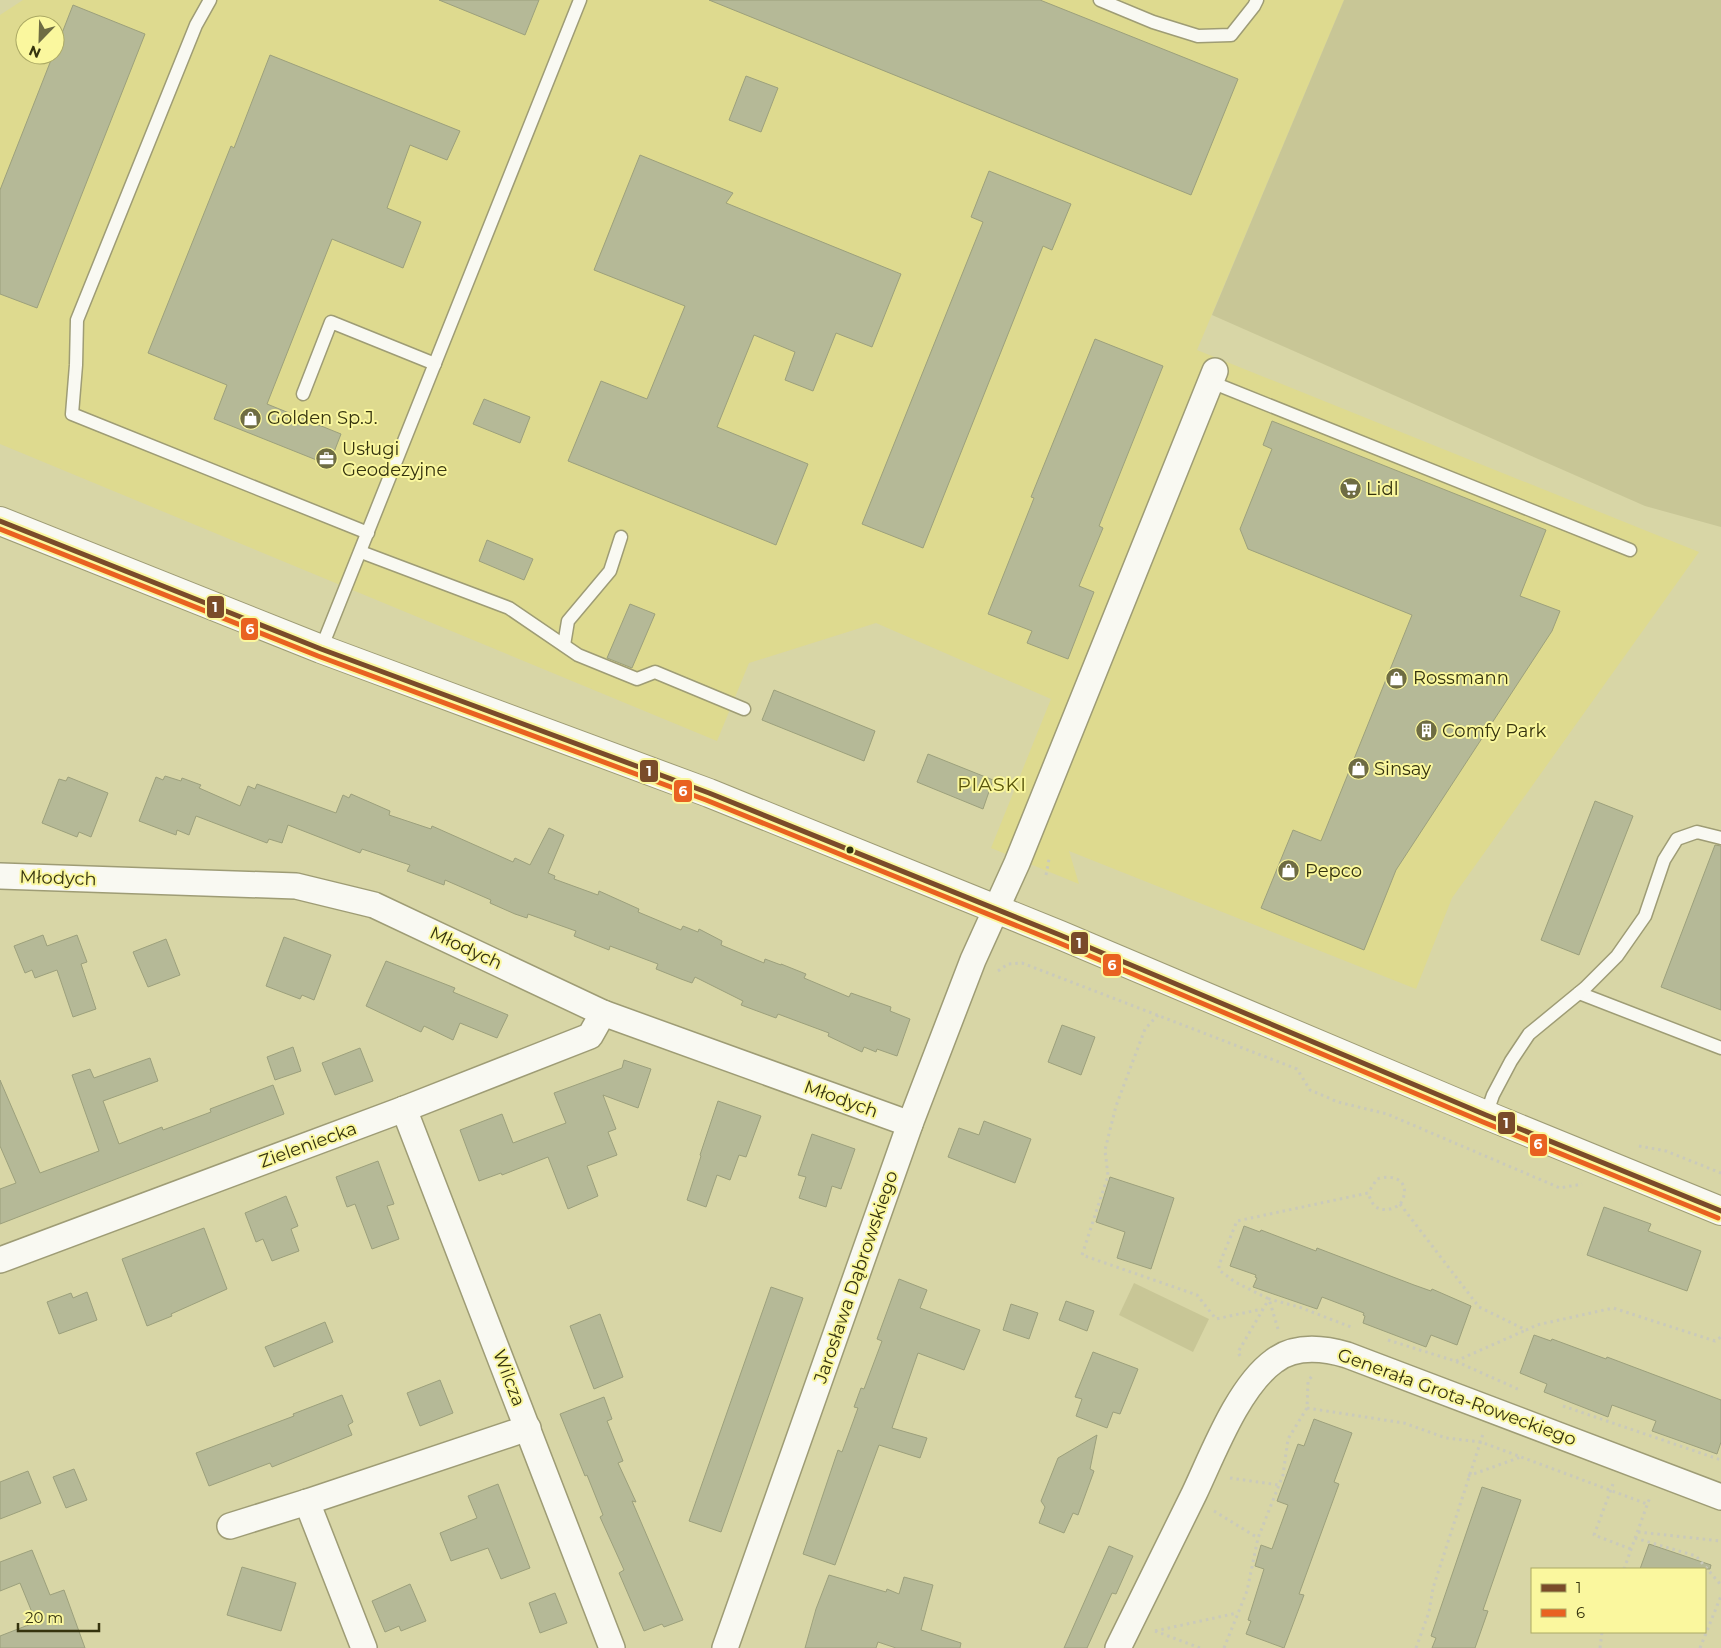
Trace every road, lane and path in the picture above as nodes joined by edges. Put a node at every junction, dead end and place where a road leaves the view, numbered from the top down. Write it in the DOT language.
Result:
graph roads {
  1 [pos="210,0"];
  2 [pos="580,0"];
  3 [pos="1100,0"];
  4 [pos="1257,0"];
  5 [pos="435,364"];
  6 [pos="1213,376"];
  7 [pos="303,394"];
  8 [pos="0,521"];
  9 [pos="368,532"];
  10 [pos="621,538"];
  11 [pos="1630,550"];
  12 [pos="360,552"];
  13 [pos="564,645"];
  14 [pos="322,649"];
  15 [pos="744,709"];
  16 [pos="1721,838"];
  17 [pos="0,876"];
  18 [pos="996,910"];
  19 [pos="973,960"];
  20 [pos="1579,993"];
  21 [pos="603,1013"];
  22 [pos="1158,1015"];
  23 [pos="1721,1048"];
  24 [pos="404,1109"];
  25 [pos="1486,1115"];
  26 [pos="910,1124"];
  27 [pos="1584,1184"];
  28 [pos="1368,1193"];
  29 [pos="1400,1204"];
  30 [pos="1721,1211"];
  31 [pos="0,1260"];
  32 [pos="1263,1309"];
  33 [pos="1526,1330"];
  34 [pos="1721,1338"];
  35 [pos="1333,1350"];
  36 [pos="1285,1354"];
  37 [pos="1455,1361"];
  38 [pos="1307,1408"];
  39 [pos="1492,1409"];
  40 [pos="528,1428"];
  41 [pos="1481,1442"];
  42 [pos="1522,1457"];
  43 [pos="1623,1459"];
  44 [pos="1658,1472"];
  45 [pos="1203,1474"];
  46 [pos="1468,1476"];
  47 [pos="1279,1485"];
  48 [pos="1611,1491"];
  49 [pos="1721,1496"];
  50 [pos="1191,1499"];
  51 [pos="307,1502"];
  52 [pos="1647,1504"];
  53 [pos="230,1526"];
  54 [pos="1638,1532"];
  55 [pos="1258,1538"];
  56 [pos="1635,1538"];
  57 [pos="1721,1541"];
  58 [pos="1631,1549"];
  59 [pos="1624,1568"];
  60 [pos="1721,1585"];
  61 [pos="1721,1596"];
  62 [pos="1238,1613"];
  63 [pos="1131,1622"];
  64 [pos="1155,1631"];
  65 [pos="1602,1633"];
  66 [pos="364,1648"];
  67 [pos="612,1648"];
  68 [pos="725,1648"];
  69 [pos="1118,1648"];
  70 [pos="1200,1648"];
  71 [pos="1224,1648"];
  72 [pos="1416,1648"];
  73 [pos="1600,1648"];
  74 [pos="1700,1648"];
  1 -- 9 [label="lane"];
  2 -- 5 [label="lane"];
  3 -- 4 [label="lane"];
  5 -- 7 [label="lane"];
  5 -- 9 [label="lane"];
  6 -- 11 [label="lane"];
  6 -- 18 [label="street, Jarosława Dąbrowskiego"];
  8 -- 14 [label="main road"];
  9 -- 12 [label="lane"];
  10 -- 13 [label="lane"];
  12 -- 13 [label="lane"];
  12 -- 14 [label="lane"];
  13 -- 15 [label="lane"];
  14 -- 18 [label="main road"];
  16 -- 20 [label="lane"];
  17 -- 21 [label="street, Młodych"];
  18 -- 19 [label="street, Jarosława Dąbrowskiego"];
  18 -- 25 [label="main road"];
  19 -- 22 [label="path"];
  19 -- 26 [label="street, Jarosława Dąbrowskiego"];
  20 -- 23 [label="lane"];
  20 -- 25 [label="lane"];
  21 -- 24 [label="street, Zieleniecka"];
  21 -- 26 [label="street, Młodych"];
  22 -- 27 [label="path"];
  22 -- 32 [label="path"];
  24 -- 31 [label="street, Zieleniecka"];
  24 -- 40 [label="street, Wilcza"];
  25 -- 30 [label="main road"];
  26 -- 68 [label="street, Jarosława Dąbrowskiego"];
  28 -- 29 [label="path"];
  28 -- 29 [label="path"];
  28 -- 36 [label="path"];
  29 -- 33 [label="path"];
  33 -- 34 [label="path"];
  33 -- 37 [label="path"];
  35 -- 36 [label="street, Generała Grota-Roweckiego"];
  35 -- 38 [label="path"];
  35 -- 39 [label="street, Generała Grota-Roweckiego"];
  36 -- 45 [label="street, Generała Grota-Roweckiego"];
  38 -- 41 [label="path"];
  38 -- 47 [label="path"];
  39 -- 41 [label="path"];
  39 -- 43 [label="street, Generała Grota-Roweckiego"];
  40 -- 51 [label="street"];
  40 -- 67 [label="street, Wilcza"];
  41 -- 42 [label="path"];
  41 -- 46 [label="path"];
  42 -- 46 [label="path"];
  42 -- 48 [label="path"];
  43 -- 44 [label="street, Generała Grota-Roweckiego"];
  43 -- 48 [label="path"];
  44 -- 49 [label="street, Generała Grota-Roweckiego"];
  44 -- 52 [label="path"];
  45 -- 47 [label="path"];
  45 -- 50 [label="street, Generała Grota-Roweckiego"];
  46 -- 72 [label="path"];
  47 -- 55 [label="path"];
  48 -- 52 [label="path"];
  48 -- 58 [label="path"];
  50 -- 55 [label="path"];
  50 -- 63 [label="street, Generała Grota-Roweckiego"];
  51 -- 53 [label="street"];
  51 -- 66 [label="street"];
  52 -- 54 [label="path"];
  54 -- 56 [label="path"];
  54 -- 57 [label="path"];
  55 -- 62 [label="path"];
  56 -- 58 [label="path"];
  56 -- 60 [label="path"];
  58 -- 59 [label="path"];
  61 -- 74 [label="path"];
  62 -- 64 [label="path"];
  62 -- 71 [label="path"];
  63 -- 64 [label="path"];
  63 -- 69 [label="street, Generała Grota-Roweckiego"];
  64 -- 70 [label="path"];
  65 -- 73 [label="path"];
}
